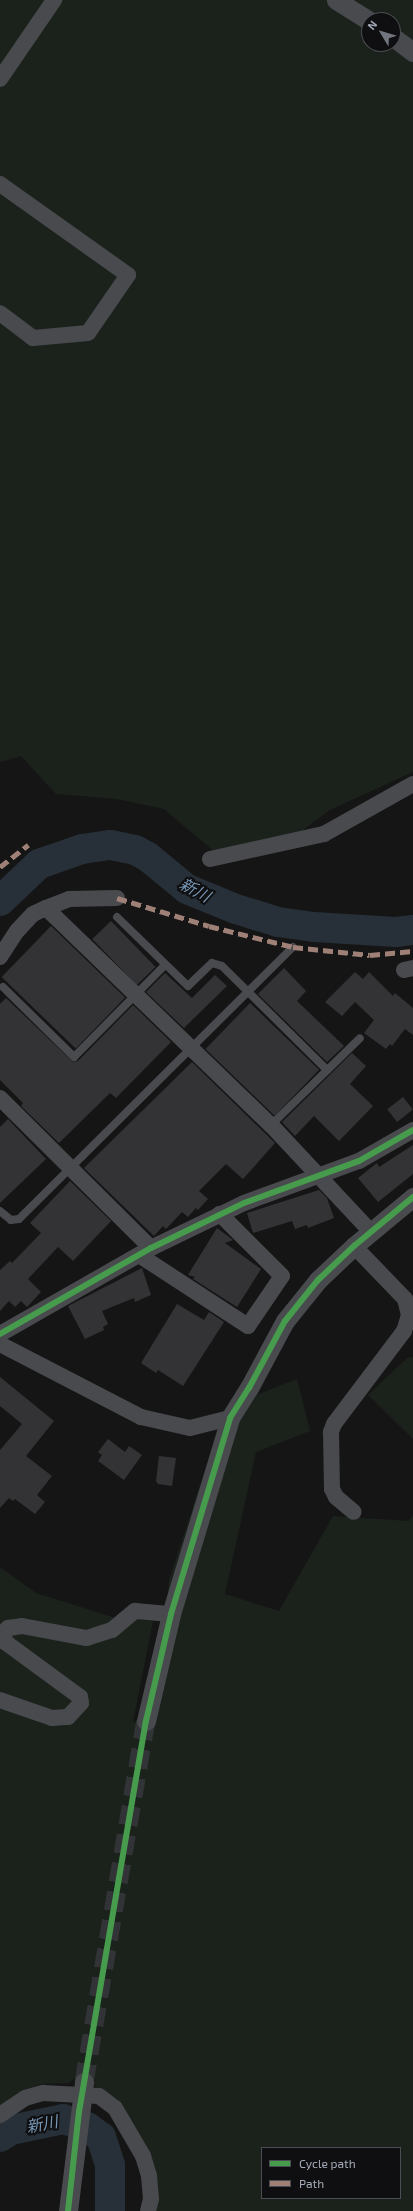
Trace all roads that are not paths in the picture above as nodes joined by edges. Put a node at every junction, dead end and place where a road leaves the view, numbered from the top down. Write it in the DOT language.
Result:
graph roads {
  1 [pos="54,0"];
  2 [pos="336,0"];
  3 [pos="361,16"];
  4 [pos="401,42"];
  5 [pos="413,52"];
  6 [pos="0,79"];
  7 [pos="0,184"];
  8 [pos="0,313"];
  9 [pos="413,784"];
  10 [pos="210,859"];
  11 [pos="117,898"];
  12 [pos="46,908"];
  13 [pos="117,917"];
  14 [pos="293,947"];
  15 [pos="0,957"];
  16 [pos="165,965"];
  17 [pos="3,987"];
  18 [pos="248,993"];
  19 [pos="134,996"];
  20 [pos="360,1038"];
  21 [pos="190,1048"];
  22 [pos="327,1070"];
  23 [pos="0,1098"];
  24 [pos="271,1125"];
  25 [pos="413,1130"];
  26 [pos="70,1168"];
  27 [pos="321,1176"];
  28 [pos="413,1197"];
  29 [pos="0,1211"];
  30 [pos="220,1214"];
  31 [pos="371,1232"];
  32 [pos="354,1246"];
  33 [pos="145,1251"];
  34 [pos="409,1300"];
  35 [pos="0,1334"];
  36 [pos="0,1344"];
  37 [pos="230,1418"];
  38 [pos="354,1512"];
  39 [pos="171,1614"];
  40 [pos="0,1700"];
  41 [pos="146,1722"];
  42 [pos="82,2096"];
  43 [pos="0,2115"];
  44 [pos="68,2211"];
  45 [pos="148,2211"];
  1 -- 6 [label="street"];
  2 -- 3 [label="street"];
  4 -- 5 [label="street"];
  7 -- 8 [label="street"];
  9 -- 10 [label="street"];
  11 -- 12 [label="street"];
  12 -- 15 [label="street"];
  12 -- 19 [label="street"];
  13 -- 16 [label="lane"];
  14 -- 18 [label="lane"];
  16 -- 18 [label="lane"];
  16 -- 19 [label="lane"];
  17 -- 19 [label="lane"];
  18 -- 21 [label="lane"];
  18 -- 22 [label="lane"];
  19 -- 21 [label="street"];
  20 -- 22 [label="lane"];
  21 -- 24 [label="street"];
  21 -- 26 [label="lane"];
  22 -- 24 [label="lane"];
  23 -- 26 [label="street"];
  24 -- 27 [label="street"];
  25 -- 27 [label="street"];
  26 -- 29 [label="lane"];
  26 -- 33 [label="street"];
  27 -- 30 [label="street"];
  27 -- 31 [label="street"];
  28 -- 31 [label="street"];
  30 -- 33 [label="street"];
  30 -- 33 [label="street"];
  31 -- 32 [label="street"];
  32 -- 34 [label="street"];
  32 -- 37 [label="street"];
  33 -- 35 [label="street"];
  34 -- 38 [label="street"];
  36 -- 37 [label="street"];
  37 -- 39 [label="street"];
  39 -- 40 [label="street"];
  39 -- 41 [label="street"];
  42 -- 43 [label="street"];
  42 -- 44 [label="street"];
  42 -- 45 [label="street"];
}
